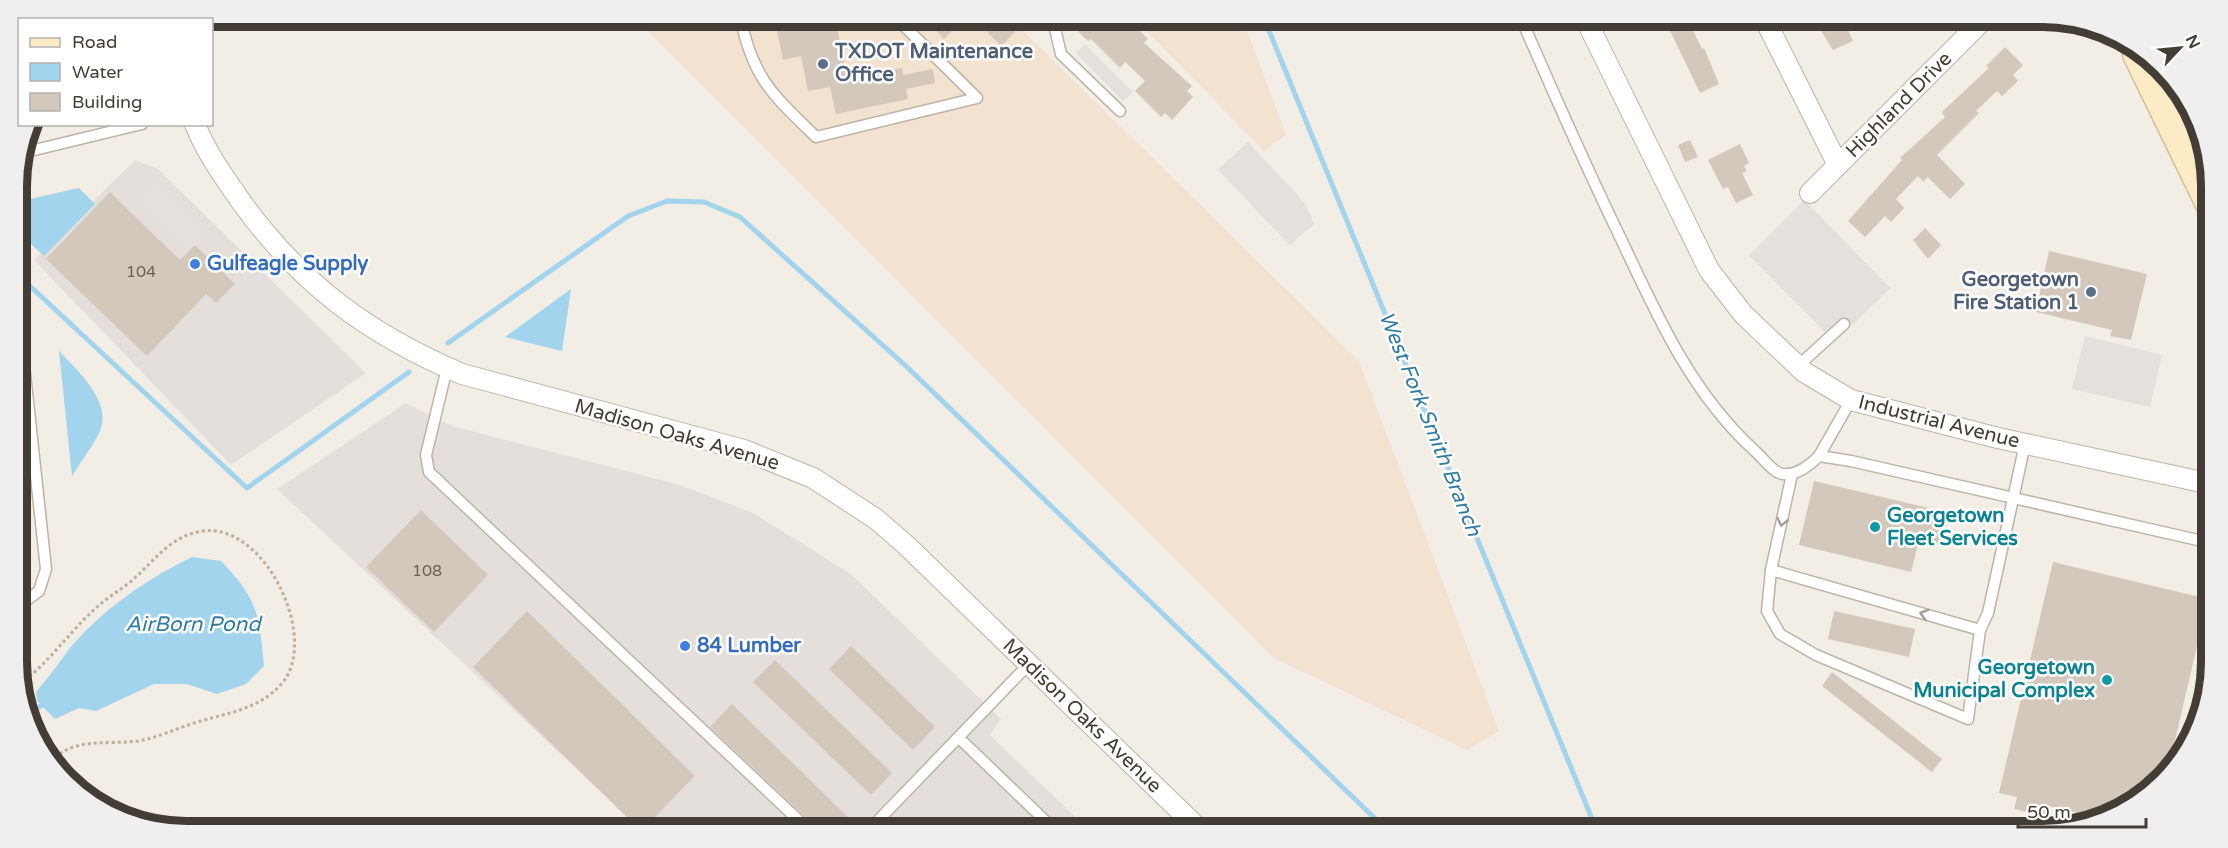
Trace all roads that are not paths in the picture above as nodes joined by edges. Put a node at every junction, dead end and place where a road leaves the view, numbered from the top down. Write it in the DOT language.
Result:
graph roads {
  1 [pos="743,27"];
  2 [pos="905,27"];
  3 [pos="1055,27"];
  4 [pos="1525,27"];
  5 [pos="1589,27"];
  6 [pos="1769,27"];
  7 [pos="1976,27"];
  8 [pos="2141,62"];
  9 [pos="1120,111"];
  10 [pos="134,126"];
  11 [pos="196,126"];
  12 [pos="31,151"];
  13 [pos="1838,165"];
  14 [pos="2201,185"];
  15 [pos="1810,193"];
  16 [pos="1844,324"];
  17 [pos="1798,366"];
  18 [pos="447,368"];
  19 [pos="27,392"];
  20 [pos="1851,400"];
  21 [pos="2025,444"];
  22 [pos="1818,456"];
  23 [pos="1792,474"];
  24 [pos="2201,482"];
  25 [pos="2013,498"];
  26 [pos="2201,541"];
  27 [pos="1771,570"];
  28 [pos="27,600"];
  29 [pos="1980,630"];
  30 [pos="1029,664"];
  31 [pos="959,738"];
  32 [pos="799,821"];
  33 [pos="878,821"];
  34 [pos="1046,821"];
  35 [pos="1191,821"];
  1 -- 2 [label="lane"];
  3 -- 9 [label="lane"];
  4 -- 23 [label="lane"];
  5 -- 17 [label="street, Industrial Avenue"];
  6 -- 13 [label="street"];
  7 -- 13 [label="street, Highland Drive"];
  8 -- 14 [label="main road"];
  10 -- 12 [label="lane"];
  11 -- 18 [label="street, Madison Oaks Avenue"];
  13 -- 15 [label="street, Highland Drive"];
  16 -- 17 [label="lane"];
  17 -- 20 [label="street, Industrial Avenue"];
  18 -- 30 [label="street, Madison Oaks Avenue"];
  18 -- 32 [label="lane"];
  19 -- 28 [label="lane"];
  20 -- 21 [label="street, Industrial Avenue"];
  20 -- 22 [label="lane"];
  21 -- 24 [label="street, Industrial Avenue"];
  21 -- 25 [label="lane"];
  22 -- 23 [label="lane"];
  22 -- 25 [label="lane"];
  23 -- 27 [label="lane, one-way"];
  25 -- 26 [label="lane"];
  25 -- 29 [label="lane"];
  29 -- 27 [label="lane, one-way"];
  27 -- 29 [label="lane"];
  30 -- 31 [label="lane"];
  30 -- 35 [label="street, Madison Oaks Avenue"];
  31 -- 33 [label="lane"];
  31 -- 34 [label="lane"];
}
